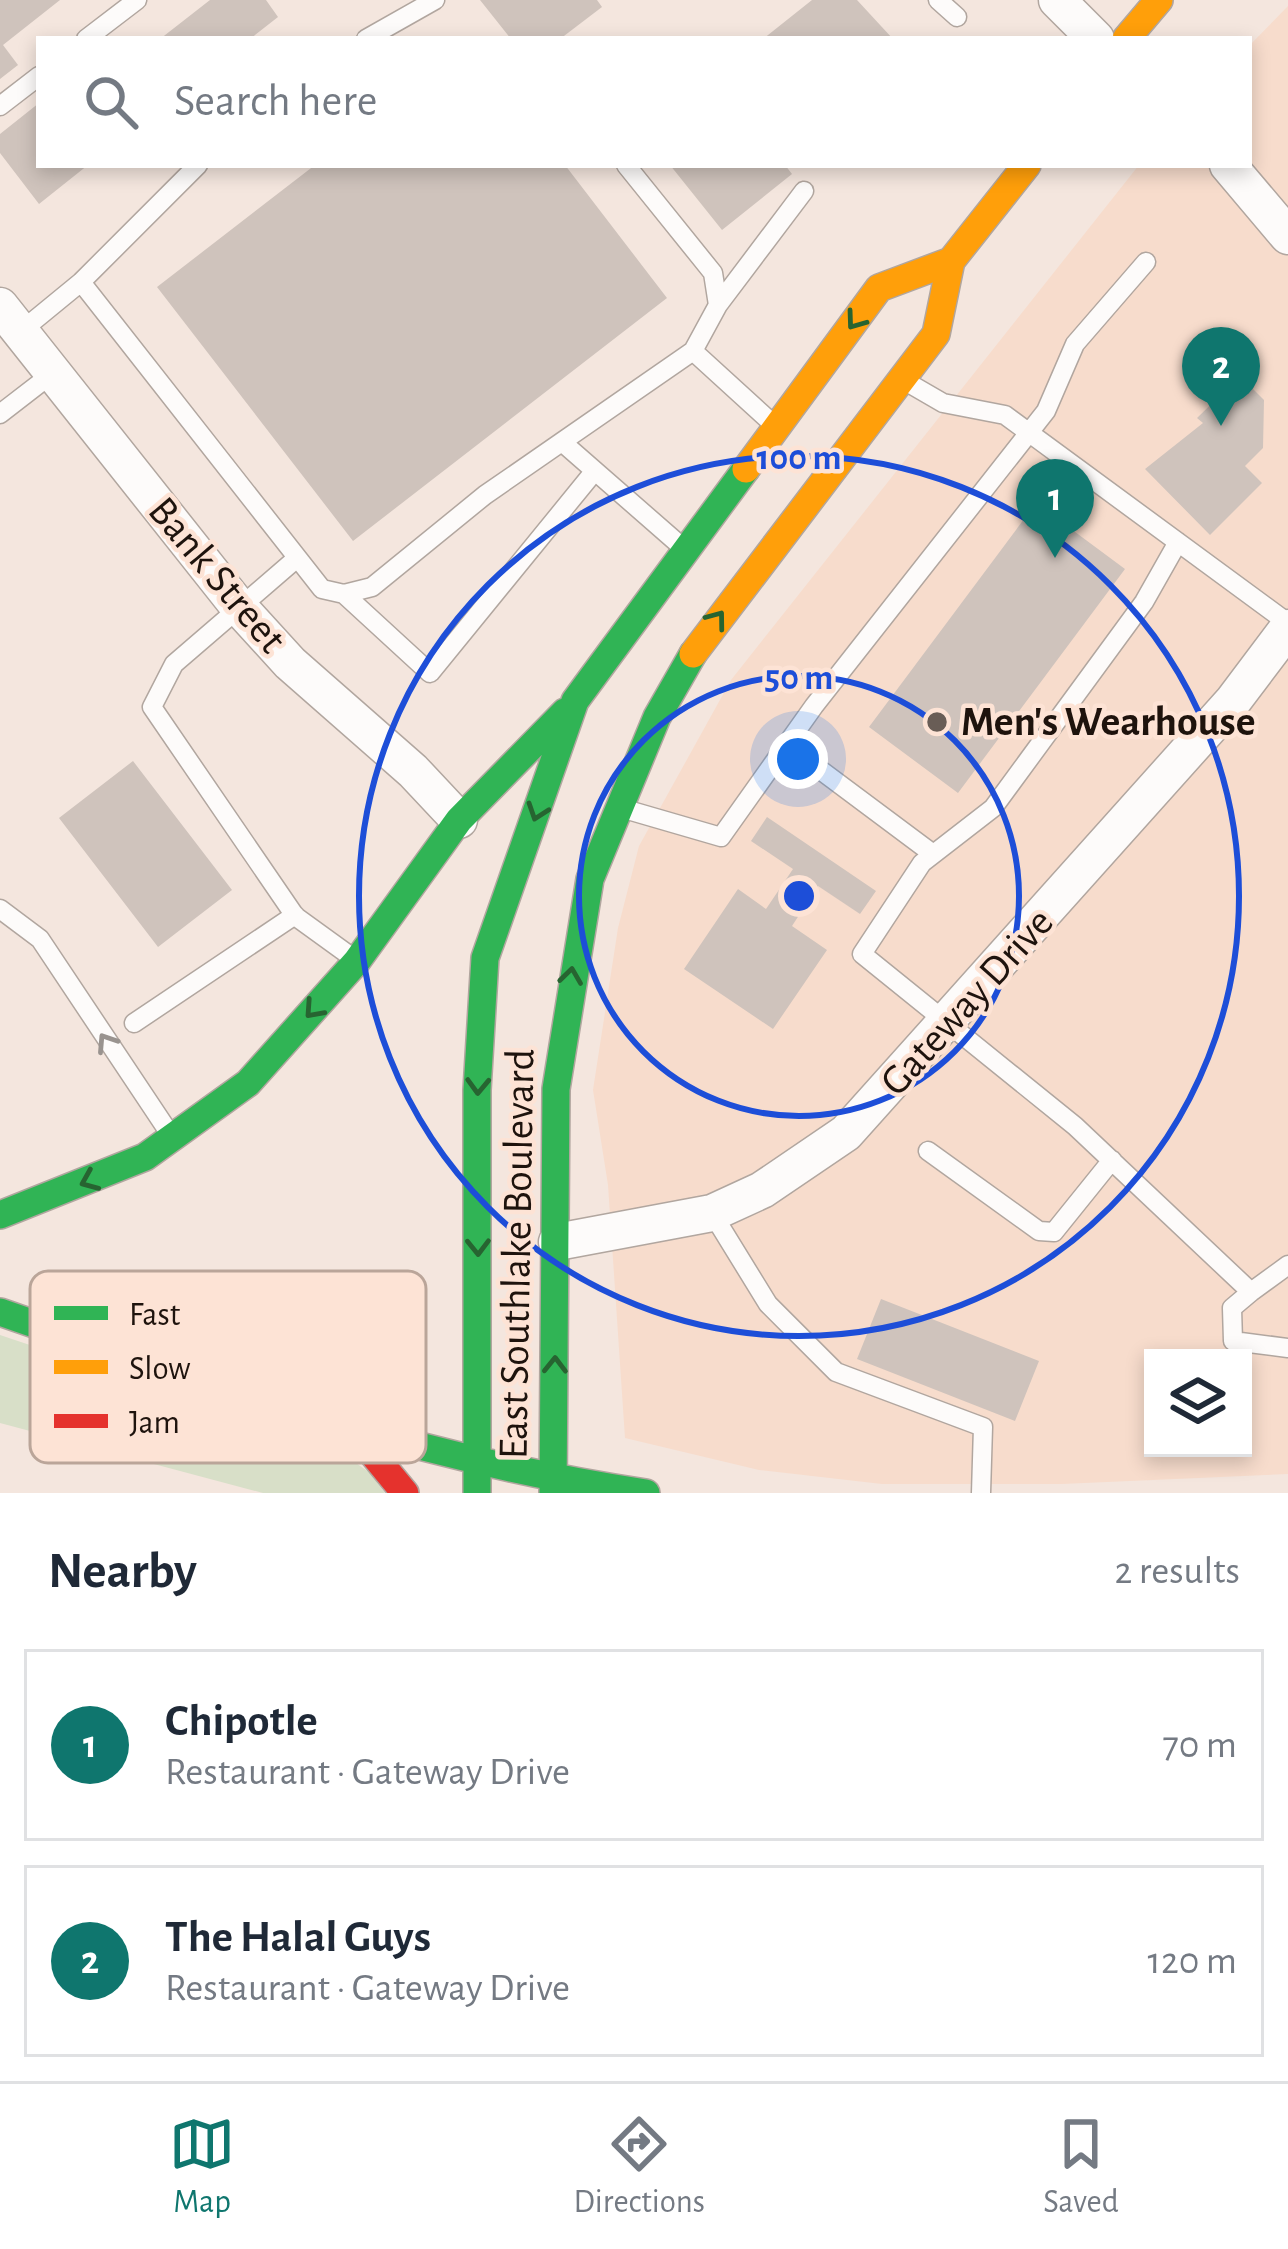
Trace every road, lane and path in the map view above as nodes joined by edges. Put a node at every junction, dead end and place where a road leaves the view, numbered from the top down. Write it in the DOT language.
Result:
graph roads {
  1 [pos="136,0"];
  2 [pos="435,0"];
  3 [pos="938,0"];
  4 [pos="1057,0"];
  5 [pos="1160,0"];
  6 [pos="957,17"];
  7 [pos="90,36"];
  8 [pos="371,36"];
  9 [pos="1093,36"];
  10 [pos="1129,36"];
  11 [pos="36,78"];
  12 [pos="0,106"];
  13 [pos="195,168"];
  14 [pos="628,168"];
  15 [pos="1025,168"];
  16 [pos="1231,168"];
  17 [pos="804,191"];
  18 [pos="1288,236"];
  19 [pos="951,261"];
  20 [pos="1147,262"];
  21 [pos="81,282"];
  22 [pos="718,305"];
  23 [pos="10,319"];
  24 [pos="693,350"];
  25 [pos="53,374"];
  26 [pos="901,378"];
  27 [pos="0,414"];
  28 [pos="777,427"];
  29 [pos="1027,431"];
  30 [pos="562,442"];
  31 [pos="593,472"];
  32 [pos="1178,542"];
  33 [pos="684,549"];
  34 [pos="297,558"];
  35 [pos="344,594"];
  36 [pos="238,606"];
  37 [pos="1288,625"];
  38 [pos="575,701"];
  39 [pos="787,745"];
  40 [pos="617,807"];
  41 [pos="459,820"];
  42 [pos="933,854"];
  43 [pos="0,909"];
  44 [pos="295,915"];
  45 [pos="485,958"];
  46 [pos="357,961"];
  47 [pos="134,1023"];
  48 [pos="948,1024"];
  49 [pos="173,1137"];
  50 [pos="928,1151"];
  51 [pos="1112,1160"];
  52 [pos="712,1213"];
  53 [pos="0,1215"];
  54 [pos="557,1242"];
  55 [pos="1288,1264"];
  56 [pos="1251,1292"];
  57 [pos="0,1312"];
  58 [pos="30,1322"];
  59 [pos="1288,1348"];
  60 [pos="426,1461"];
  61 [pos="380,1463"];
  62 [pos="478,1480"];
  63 [pos="554,1488"];
  64 [pos="405,1493"];
  65 [pos="646,1493"];
  66 [pos="981,1493"];
  1 -- 7 [label="lane"];
  2 -- 8 [label="lane"];
  3 -- 6 [label="lane"];
  4 -- 9 [label="street"];
  5 -- 10 [label="main road"];
  11 -- 12 [label="lane"];
  13 -- 21 [label="lane"];
  14 -- 22 [label="lane"];
  15 -- 19 [label="main road, East Southlake Boulevard"];
  16 -- 18 [label="street"];
  17 -- 22 [label="lane"];
  19 -- 26 [label="main road, East Southlake Boulevard"];
  19 -- 28 [label="main road, East Southlake Boulevard, one-way"];
  20 -- 29 [label="lane"];
  21 -- 23 [label="lane"];
  21 -- 34 [label="lane"];
  22 -- 24 [label="lane"];
  23 -- 25 [label="street, Bank Street"];
  24 -- 28 [label="lane"];
  24 -- 30 [label="lane"];
  25 -- 27 [label="lane"];
  25 -- 36 [label="street, Bank Street"];
  26 -- 29 [label="lane"];
  40 -- 26 [label="main road, East Southlake Boulevard, one-way"];
  28 -- 33 [label="main road, East Southlake Boulevard"];
  29 -- 32 [label="lane"];
  29 -- 39 [label="lane"];
  30 -- 31 [label="lane"];
  30 -- 35 [label="lane"];
  31 -- 33 [label="lane"];
  31 -- 35 [label="lane"];
  32 -- 37 [label="lane"];
  32 -- 42 [label="lane"];
  33 -- 38 [label="main road, East Southlake Boulevard"];
  34 -- 35 [label="lane"];
  34 -- 36 [label="lane"];
  36 -- 41 [label="street, Bank Street"];
  36 -- 44 [label="lane"];
  37 -- 48 [label="street, Gateway Drive"];
  38 -- 41 [label="main road"];
  38 -- 45 [label="main road, East Southlake Boulevard, one-way"];
  39 -- 40 [label="lane"];
  39 -- 42 [label="lane"];
  54 -- 40 [label="main road, East Southlake Boulevard, one-way"];
  41 -- 45 [label="main road"];
  41 -- 46 [label="main road"];
  42 -- 48 [label="lane"];
  49 -- 43 [label="lane, one-way"];
  44 -- 46 [label="lane"];
  44 -- 47 [label="lane"];
  45 -- 62 [label="main road, East Southlake Boulevard, one-way"];
  46 -- 49 [label="main road, one-way"];
  48 -- 51 [label="lane"];
  48 -- 52 [label="street, Gateway Drive"];
  49 -- 53 [label="main road, one-way"];
  50 -- 51 [label="lane"];
  51 -- 56 [label="lane"];
  52 -- 54 [label="street, Gateway Drive"];
  52 -- 66 [label="lane"];
  63 -- 54 [label="main road, East Southlake Boulevard, one-way"];
  55 -- 56 [label="lane"];
  56 -- 59 [label="lane"];
  57 -- 58 [label="main road"];
  60 -- 62 [label="main road"];
  61 -- 64 [label="main road"];
  62 -- 63 [label="main road"];
  63 -- 65 [label="main road"];
}
